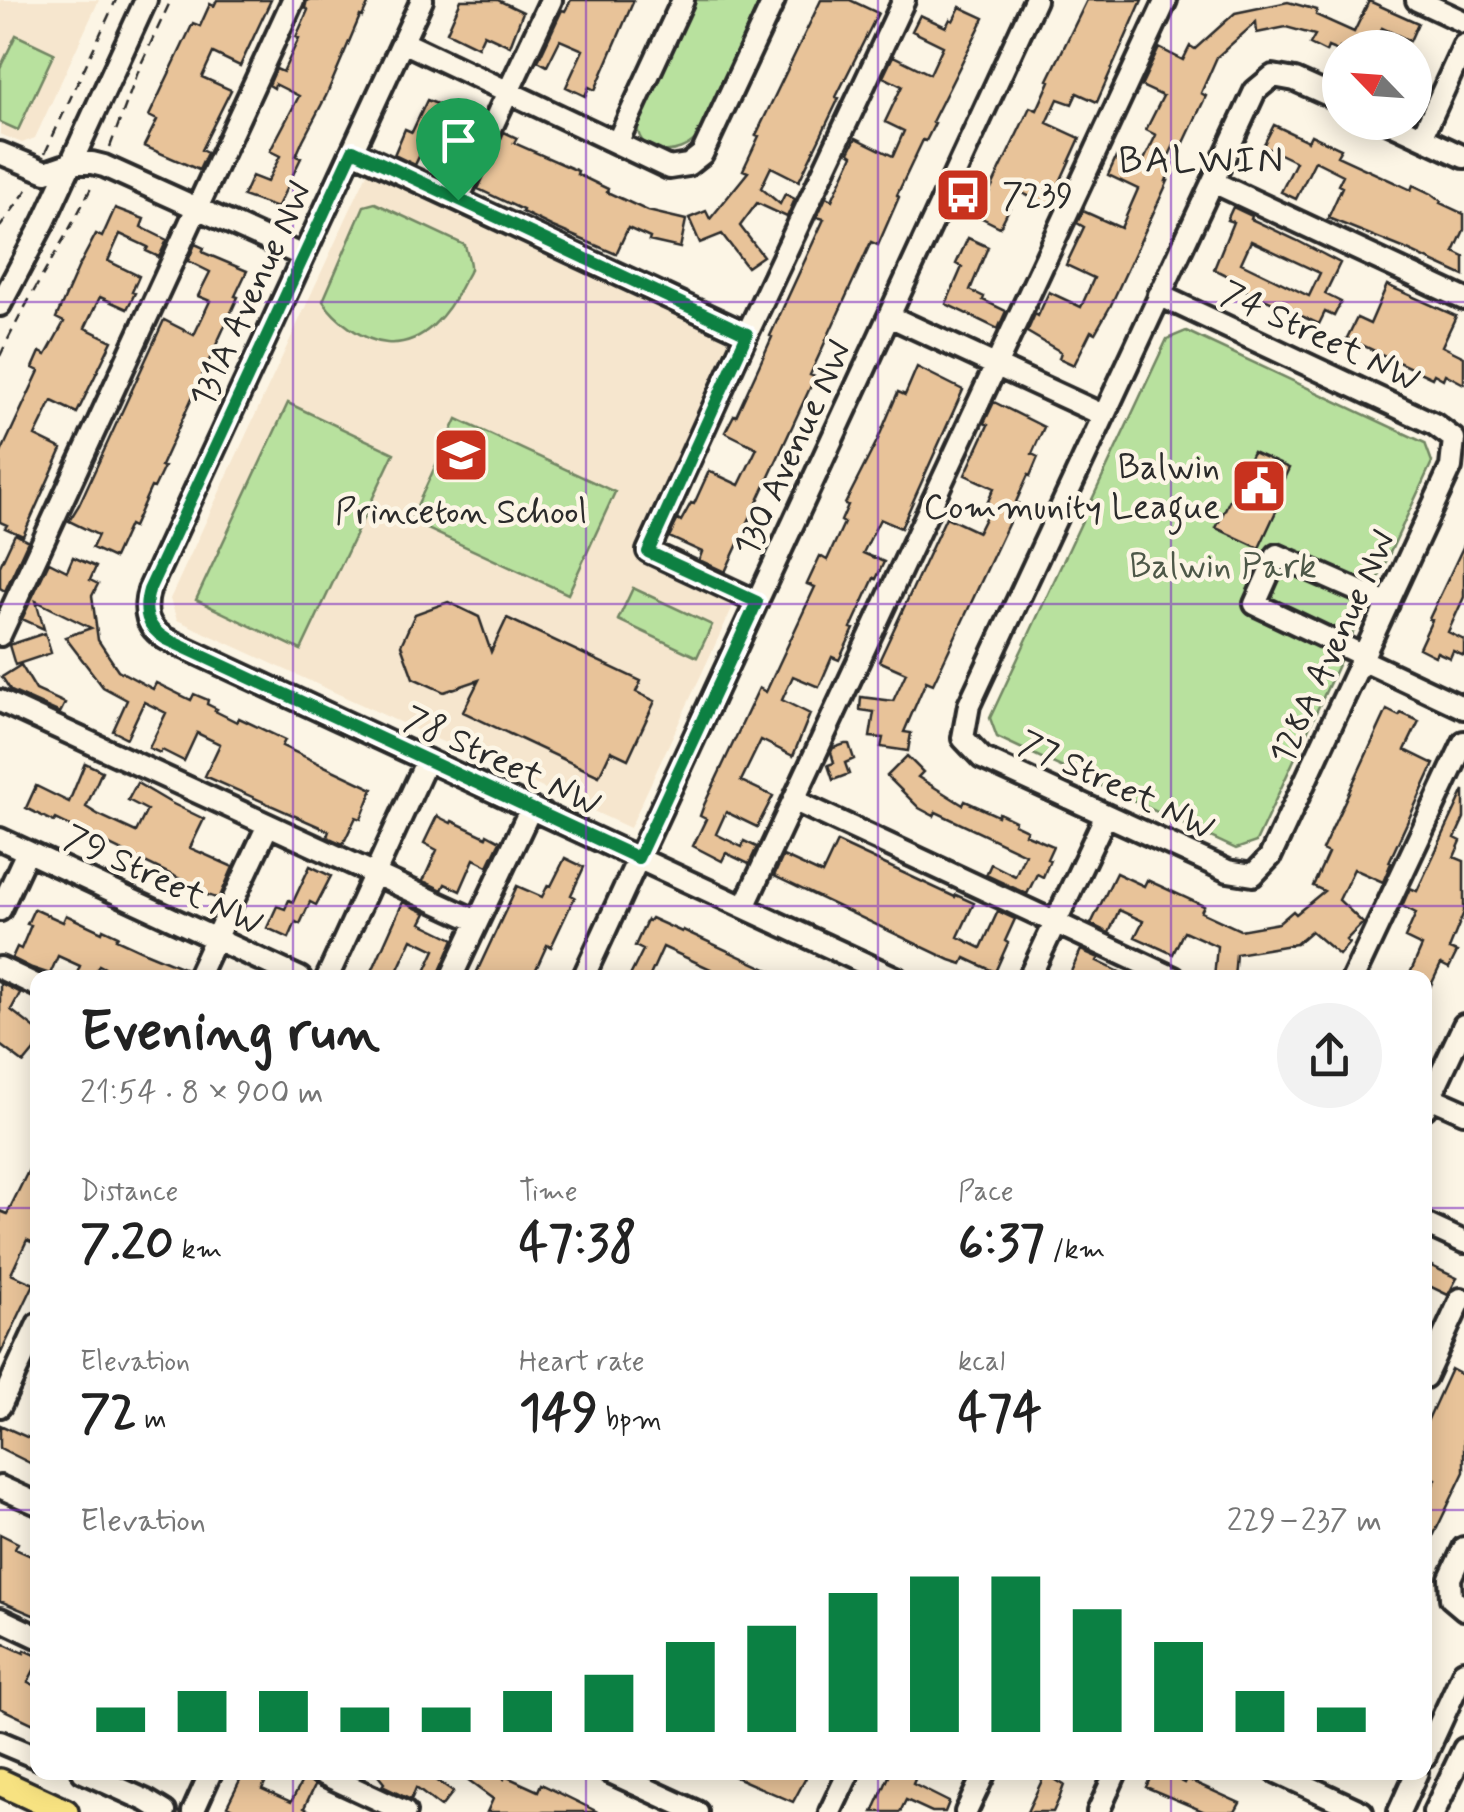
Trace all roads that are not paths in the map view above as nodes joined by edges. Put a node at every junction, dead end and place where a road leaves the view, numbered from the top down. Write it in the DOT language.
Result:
graph roads {
  1 [pos="146,0"];
  2 [pos="293,0"];
  3 [pos="422,0"];
  4 [pos="551,0"];
  5 [pos="683,0"];
  6 [pos="774,0"];
  7 [pos="904,0"];
  8 [pos="1035,0"];
  9 [pos="1166,0"];
  10 [pos="1417,0"];
  11 [pos="1464,22"];
  12 [pos="403,42"];
  13 [pos="1464,45"];
  14 [pos="509,90"];
  15 [pos="1322,92"];
  16 [pos="1432,116"];
  17 [pos="1426,140"];
  18 [pos="616,143"];
  19 [pos="353,150"];
  20 [pos="0,153"];
  21 [pos="1464,157"];
  22 [pos="72,164"];
  23 [pos="1212,182"];
  24 [pos="458,200"];
  25 [pos="197,207"];
  26 [pos="303,256"];
  27 [pos="1159,295"];
  28 [pos="1464,299"];
  29 [pos="0,305"];
  30 [pos="889,316"];
  31 [pos="747,334"];
  32 [pos="996,366"];
  33 [pos="1103,415"];
  34 [pos="1454,439"];
  35 [pos="757,602"];
  36 [pos="1388,604"];
  37 [pos="146,617"];
  38 [pos="0,635"];
  39 [pos="1363,658"];
  40 [pos="0,700"];
  41 [pos="1464,708"];
  42 [pos="1464,742"];
  43 [pos="427,760"];
  44 [pos="795,800"];
  45 [pos="531,808"];
  46 [pos="1106,815"];
  47 [pos="268,825"];
  48 [pos="0,840"];
  49 [pos="27,852"];
  50 [pos="638,858"];
  51 [pos="374,875"];
  52 [pos="1253,875"];
  53 [pos="744,907"];
  54 [pos="0,910"];
  55 [pos="476,922"];
  56 [pos="1054,922"];
  57 [pos="216,939"];
  58 [pos="0,968"];
  59 [pos="201,970"];
  60 [pos="283,970"];
  61 [pos="331,970"];
  62 [pos="455,970"];
  63 [pos="590,970"];
  64 [pos="879,970"];
  65 [pos="1033,970"];
  66 [pos="1157,970"];
  67 [pos="1357,970"];
  68 [pos="30,982"];
  69 [pos="1464,1025"];
  70 [pos="1432,1093"];
  71 [pos="1432,1103"];
  72 [pos="1464,1112"];
  73 [pos="1432,1227"];
  74 [pos="1464,1242"];
  75 [pos="1461,1299"];
  76 [pos="30,1341"];
  77 [pos="1432,1363"];
  78 [pos="0,1406"];
  79 [pos="0,1487"];
  80 [pos="30,1500"];
  81 [pos="1464,1548"];
  82 [pos="1464,1610"];
  83 [pos="0,1619"];
  84 [pos="30,1633"];
  85 [pos="1464,1671"];
  86 [pos="1433,1717"];
  87 [pos="0,1742"];
  88 [pos="1464,1748"];
  89 [pos="30,1755"];
  90 [pos="99,1780"];
  91 [pos="207,1780"];
  92 [pos="341,1780"];
  93 [pos="627,1780"];
  94 [pos="844,1780"];
  95 [pos="981,1780"];
  96 [pos="1112,1780"];
  97 [pos="1294,1780"];
  98 [pos="1413,1780"];
  99 [pos="0,1782"];
  100 [pos="65,1812"];
  101 [pos="165,1812"];
  102 [pos="193,1812"];
  103 [pos="404,1812"];
  104 [pos="697,1812"];
  105 [pos="830,1812"];
  106 [pos="966,1812"];
  107 [pos="1098,1812"];
  108 [pos="1362,1812"];
  109 [pos="1399,1812"];
  110 [pos="1434,1812"];
  1 -- 22 [label="street"];
  2 -- 25 [label="street"];
  3 -- 12 [label="street, 131A Avenue NW"];
  4 -- 14 [label="street"];
  5 -- 18 [label="street"];
  6 -- 18 [label="street"];
  7 -- 31 [label="street"];
  8 -- 30 [label="street, 130 Avenue NW"];
  9 -- 32 [label="street"];
  10 -- 11 [label="street"];
  12 -- 14 [label="street"];
  12 -- 19 [label="street, 131A Avenue NW"];
  13 -- 16 [label="street"];
  14 -- 18 [label="street"];
  14 -- 24 [label="street"];
  15 -- 23 [label="street"];
  17 -- 21 [label="street"];
  19 -- 24 [label="street"];
  19 -- 26 [label="street, 131A Avenue NW"];
  20 -- 22 [label="street"];
  22 -- 25 [label="street"];
  22 -- 29 [label="street"];
  23 -- 27 [label="street"];
  23 -- 28 [label="street"];
  24 -- 31 [label="street"];
  25 -- 26 [label="street"];
  25 -- 38 [label="street"];
  26 -- 37 [label="street, 131A Avenue NW"];
  27 -- 33 [label="street"];
  27 -- 34 [label="street, 74 Street NW"];
  30 -- 32 [label="street"];
  30 -- 35 [label="street, 130 Avenue NW"];
  31 -- 35 [label="street"];
  32 -- 33 [label="street"];
  32 -- 44 [label="street"];
  33 -- 46 [label="street, 77 Street NW"];
  34 -- 36 [label="street, 128A Avenue NW"];
  35 -- 50 [label="street, 130 Avenue NW"];
  36 -- 39 [label="street, 128A Avenue NW"];
  36 -- 39 [label="street"];
  37 -- 43 [label="street, 78 Street NW"];
  39 -- 41 [label="street"];
  39 -- 52 [label="street, 128A Avenue NW"];
  40 -- 47 [label="street"];
  42 -- 67 [label="street"];
  43 -- 45 [label="street, 78 Street NW"];
  43 -- 51 [label="street"];
  44 -- 53 [label="street"];
  44 -- 56 [label="street"];
  45 -- 50 [label="street, 78 Street NW"];
  45 -- 55 [label="street"];
  46 -- 52 [label="street, 77 Street NW"];
  46 -- 56 [label="street"];
  47 -- 51 [label="street"];
  47 -- 57 [label="street"];
  48 -- 49 [label="street, 79 Street NW"];
  49 -- 54 [label="street"];
  49 -- 57 [label="street, 79 Street NW"];
  50 -- 53 [label="street, 78 Street NW"];
  50 -- 63 [label="street, 130 Avenue NW"];
  51 -- 55 [label="street"];
  51 -- 61 [label="street"];
  53 -- 64 [label="street, 78 Street NW"];
  55 -- 62 [label="street"];
  56 -- 65 [label="street"];
  56 -- 66 [label="street"];
  57 -- 59 [label="street"];
  57 -- 60 [label="street, 79 Street NW"];
  58 -- 68 [label="street"];
  69 -- 70 [label="street"];
  71 -- 72 [label="street"];
  73 -- 74 [label="street"];
  75 -- 77 [label="street"];
  76 -- 78 [label="street"];
  79 -- 80 [label="street"];
  81 -- 82 [label="street"];
  83 -- 84 [label="street"];
  85 -- 86 [label="street"];
  87 -- 89 [label="street"];
  88 -- 110 [label="street"];
  90 -- 101 [label="street"];
  91 -- 102 [label="street"];
  92 -- 103 [label="street"];
  93 -- 104 [label="street"];
  94 -- 105 [label="street"];
  95 -- 106 [label="street"];
  96 -- 107 [label="street"];
  97 -- 108 [label="street"];
  98 -- 109 [label="street"];
  99 -- 100 [label="main road"];
}
